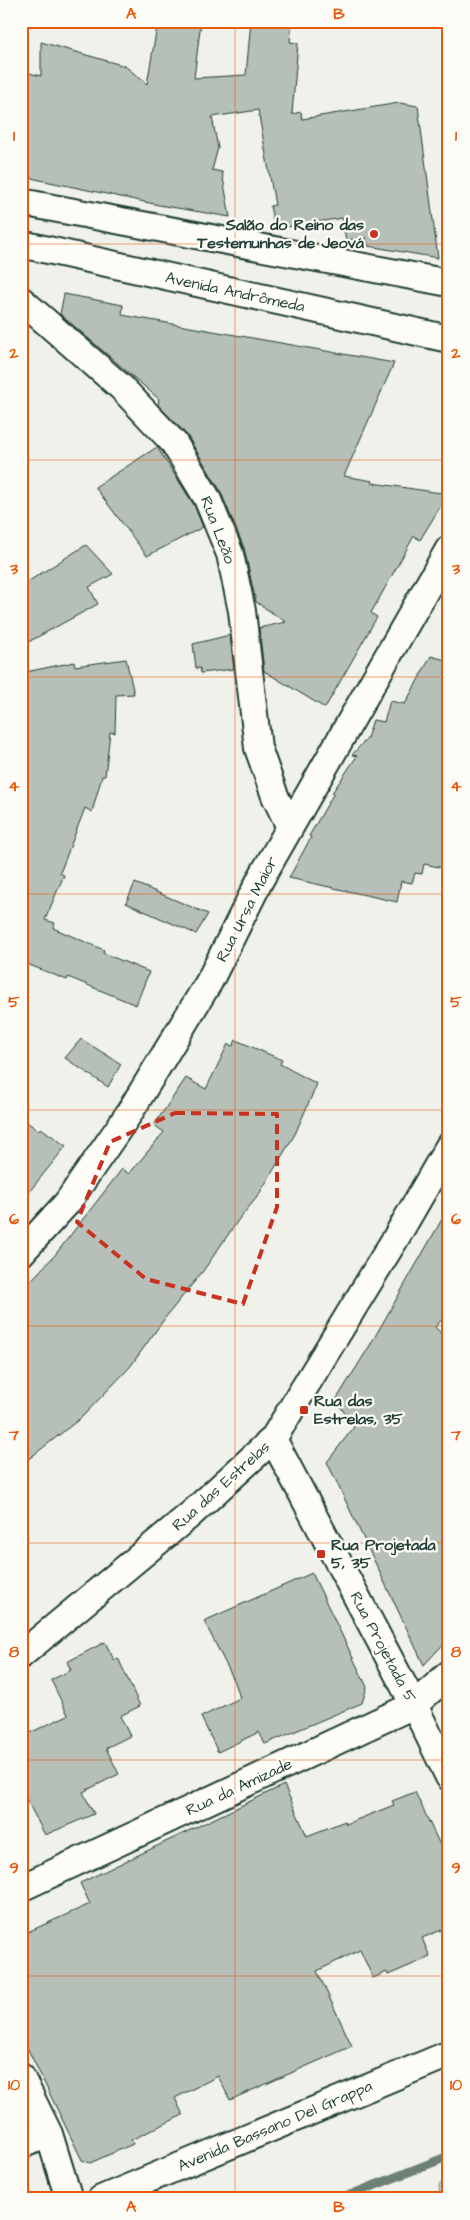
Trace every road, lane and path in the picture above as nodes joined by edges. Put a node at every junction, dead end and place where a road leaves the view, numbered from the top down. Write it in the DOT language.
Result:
graph roads {
  1 [pos="21,202"];
  2 [pos="21,244"];
  3 [pos="449,283"];
  4 [pos="21,300"];
  5 [pos="449,339"];
  6 [pos="449,549"];
  7 [pos="290,827"];
  8 [pos="449,1146"];
  9 [pos="21,1253"];
  10 [pos="274,1439"];
  11 [pos="21,1655"];
  12 [pos="449,1674"];
  13 [pos="414,1705"];
  14 [pos="449,1777"];
  15 [pos="21,1888"];
  16 [pos="449,2054"];
  17 [pos="21,2077"];
  18 [pos="49,2134"];
  19 [pos="21,2145"];
  20 [pos="69,2199"];
  21 [pos="101,2199"];
  1 -- 3 [label="street"];
  2 -- 5 [label="street, Avenida Andrômeda"];
  4 -- 7 [label="street, Rua Leão"];
  6 -- 7 [label="street, Rua Ursa Maior"];
  7 -- 9 [label="street, Rua Ursa Maior"];
  8 -- 10 [label="street, Rua das Estrelas"];
  10 -- 11 [label="street, Rua das Estrelas"];
  10 -- 13 [label="street, Rua Projetada 5"];
  12 -- 13 [label="street, Rua da Amizade"];
  13 -- 14 [label="street, Rua Projetada 5"];
  13 -- 15 [label="street, Rua da Amizade"];
  16 -- 21 [label="street, Avenida Bassano Del Grappa"];
  17 -- 18 [label="street"];
  18 -- 19 [label="street"];
  18 -- 20 [label="street"];
}
